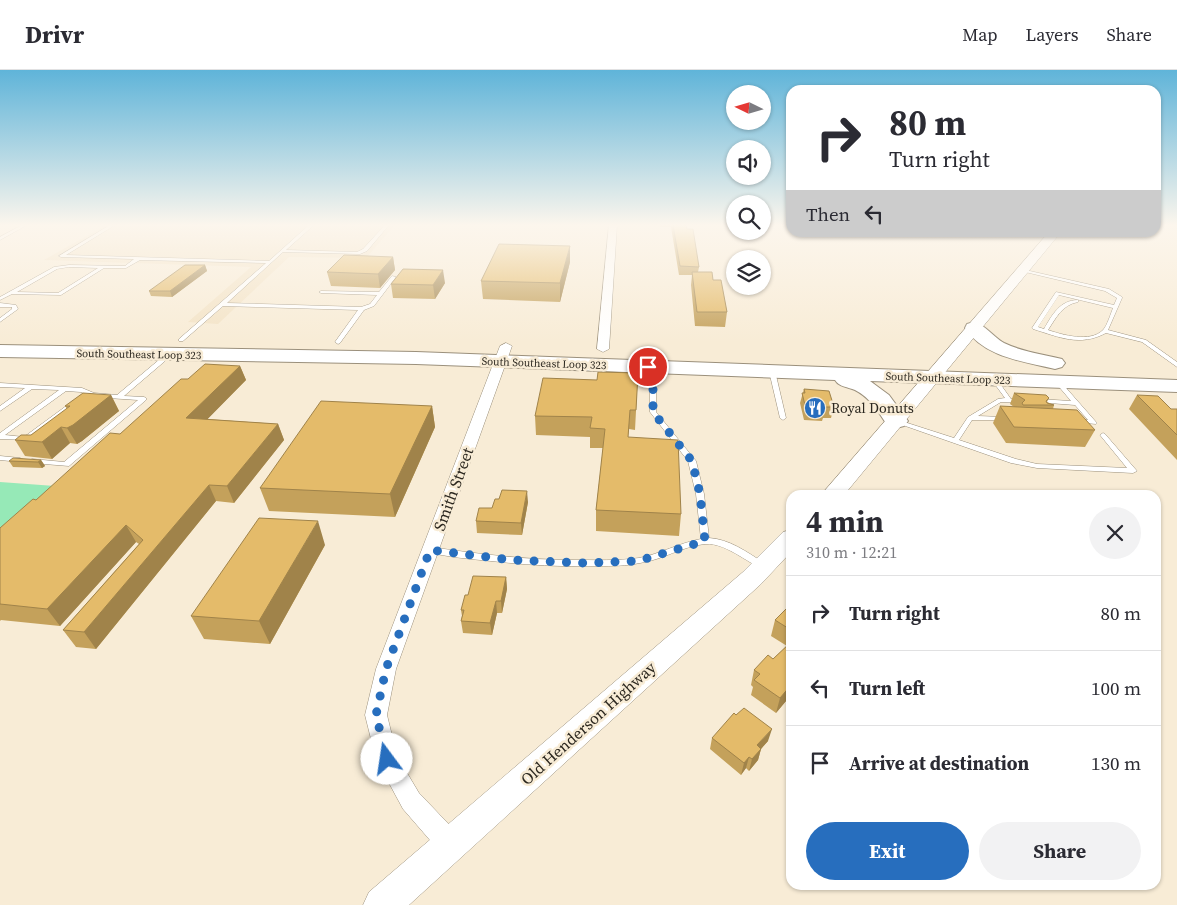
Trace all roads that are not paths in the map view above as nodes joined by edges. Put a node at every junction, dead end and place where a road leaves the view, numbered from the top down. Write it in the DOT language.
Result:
graph roads {
  1 [pos="130,264"];
  2 [pos="268,264"];
  3 [pos="610,264"];
  4 [pos="1028,264"];
  5 [pos="104,266"];
  6 [pos="1023,270"];
  7 [pos="394,277"];
  8 [pos="320,292"];
  9 [pos="11,293"];
  10 [pos="380,294"];
  11 [pos="0,299"];
  12 [pos="1091,301"];
  13 [pos="222,304"];
  14 [pos="0,306"];
  15 [pos="1116,307"];
  16 [pos="362,309"];
  17 [pos="0,320"];
  18 [pos="974,328"];
  19 [pos="1045,331"];
  20 [pos="1105,331"];
  21 [pos="0,337"];
  22 [pos="181,340"];
  23 [pos="338,342"];
  24 [pos="603,349"];
  25 [pos="0,351"];
  26 [pos="503,353"];
  27 [pos="164,354"];
  28 [pos="948,360"];
  29 [pos="1177,366"];
  30 [pos="648,367"];
  31 [pos="772,371"];
  32 [pos="808,372"];
  33 [pos="1056,372"];
  34 [pos="934,378"];
  35 [pos="994,380"];
  36 [pos="0,385"];
  37 [pos="1177,386"];
  38 [pos="32,387"];
  39 [pos="65,389"];
  40 [pos="93,396"];
  41 [pos="118,397"];
  42 [pos="1009,400"];
  43 [pos="1076,403"];
  44 [pos="0,409"];
  45 [pos="984,410"];
  46 [pos="999,410"];
  47 [pos="1075,413"];
  48 [pos="1085,413"];
  49 [pos="783,418"];
  50 [pos="970,418"];
  51 [pos="1008,419"];
  52 [pos="896,421"];
  53 [pos="1074,421"];
  54 [pos="1103,434"];
  55 [pos="0,436"];
  56 [pos="956,440"];
  57 [pos="0,458"];
  58 [pos="836,490"];
  59 [pos="705,541"];
  60 [pos="786,543"];
  61 [pos="430,550"];
  62 [pos="763,567"];
  63 [pos="451,845"];
  64 [pos="382,905"];
  1 -- 5 [label="lane"];
  2 -- 13 [label="lane"];
  3 -- 24 [label="street"];
  4 -- 6 [label="main road"];
  5 -- 9 [label="lane"];
  5 -- 9 [label="lane"];
  6 -- 15 [label="lane"];
  6 -- 18 [label="main road"];
  7 -- 10 [label="lane"];
  8 -- 10 [label="lane"];
  9 -- 11 [label="lane"];
  10 -- 16 [label="lane"];
  12 -- 15 [label="lane"];
  12 -- 19 [label="lane"];
  12 -- 19 [label="lane"];
  13 -- 16 [label="lane"];
  13 -- 22 [label="lane"];
  14 -- 17 [label="lane"];
  15 -- 20 [label="lane"];
  16 -- 23 [label="lane"];
  18 -- 28 [label="main road"];
  18 -- 33 [label="highway"];
  19 -- 20 [label="lane"];
  20 -- 29 [label="lane"];
  21 -- 22 [label="highway, South Southeast Loop 323"];
  22 -- 23 [label="highway, South Southeast Loop 323"];
  22 -- 27 [label="highway"];
  23 -- 26 [label="highway, South Southeast Loop 323"];
  24 -- 26 [label="highway, South Southeast Loop 323"];
  24 -- 28 [label="highway, South Southeast Loop 323"];
  25 -- 27 [label="highway, South Southeast Loop 323"];
  26 -- 27 [label="highway, South Southeast Loop 323"];
  26 -- 30 [label="highway, South Southeast Loop 323"];
  26 -- 61 [label="street, Smith Street"];
  27 -- 41 [label="lane"];
  28 -- 33 [label="highway, South Southeast Loop 323"];
  28 -- 34 [label="main road"];
  29 -- 33 [label="highway, South Southeast Loop 323"];
  30 -- 31 [label="highway, South Southeast Loop 323"];
  30 -- 59 [label="lane"];
  31 -- 32 [label="highway, South Southeast Loop 323"];
  31 -- 49 [label="lane"];
  32 -- 34 [label="highway, South Southeast Loop 323"];
  32 -- 52 [label="highway"];
  33 -- 35 [label="highway, South Southeast Loop 323"];
  33 -- 37 [label="highway, South Southeast Loop 323"];
  33 -- 43 [label="lane"];
  34 -- 35 [label="highway, South Southeast Loop 323"];
  34 -- 52 [label="main road"];
  35 -- 42 [label="lane"];
  36 -- 38 [label="lane"];
  38 -- 39 [label="lane"];
  38 -- 44 [label="lane"];
  39 -- 40 [label="lane"];
  39 -- 55 [label="lane"];
  40 -- 41 [label="lane"];
  40 -- 55 [label="lane"];
  41 -- 57 [label="lane"];
  42 -- 43 [label="lane"];
  42 -- 45 [label="lane"];
  43 -- 48 [label="lane"];
  45 -- 46 [label="lane"];
  45 -- 50 [label="lane"];
  47 -- 48 [label="lane"];
  48 -- 53 [label="lane"];
  50 -- 51 [label="lane"];
  50 -- 56 [label="lane"];
  52 -- 56 [label="lane"];
  52 -- 58 [label="main road"];
  54 -- 56 [label="lane"];
  59 -- 61 [label="lane"];
  59 -- 62 [label="lane"];
  60 -- 62 [label="main road, Old Henderson Highway"];
  61 -- 63 [label="street, Smith Street"];
  62 -- 63 [label="main road, Old Henderson Highway"];
  63 -- 64 [label="main road, Old Henderson Highway"];
}
